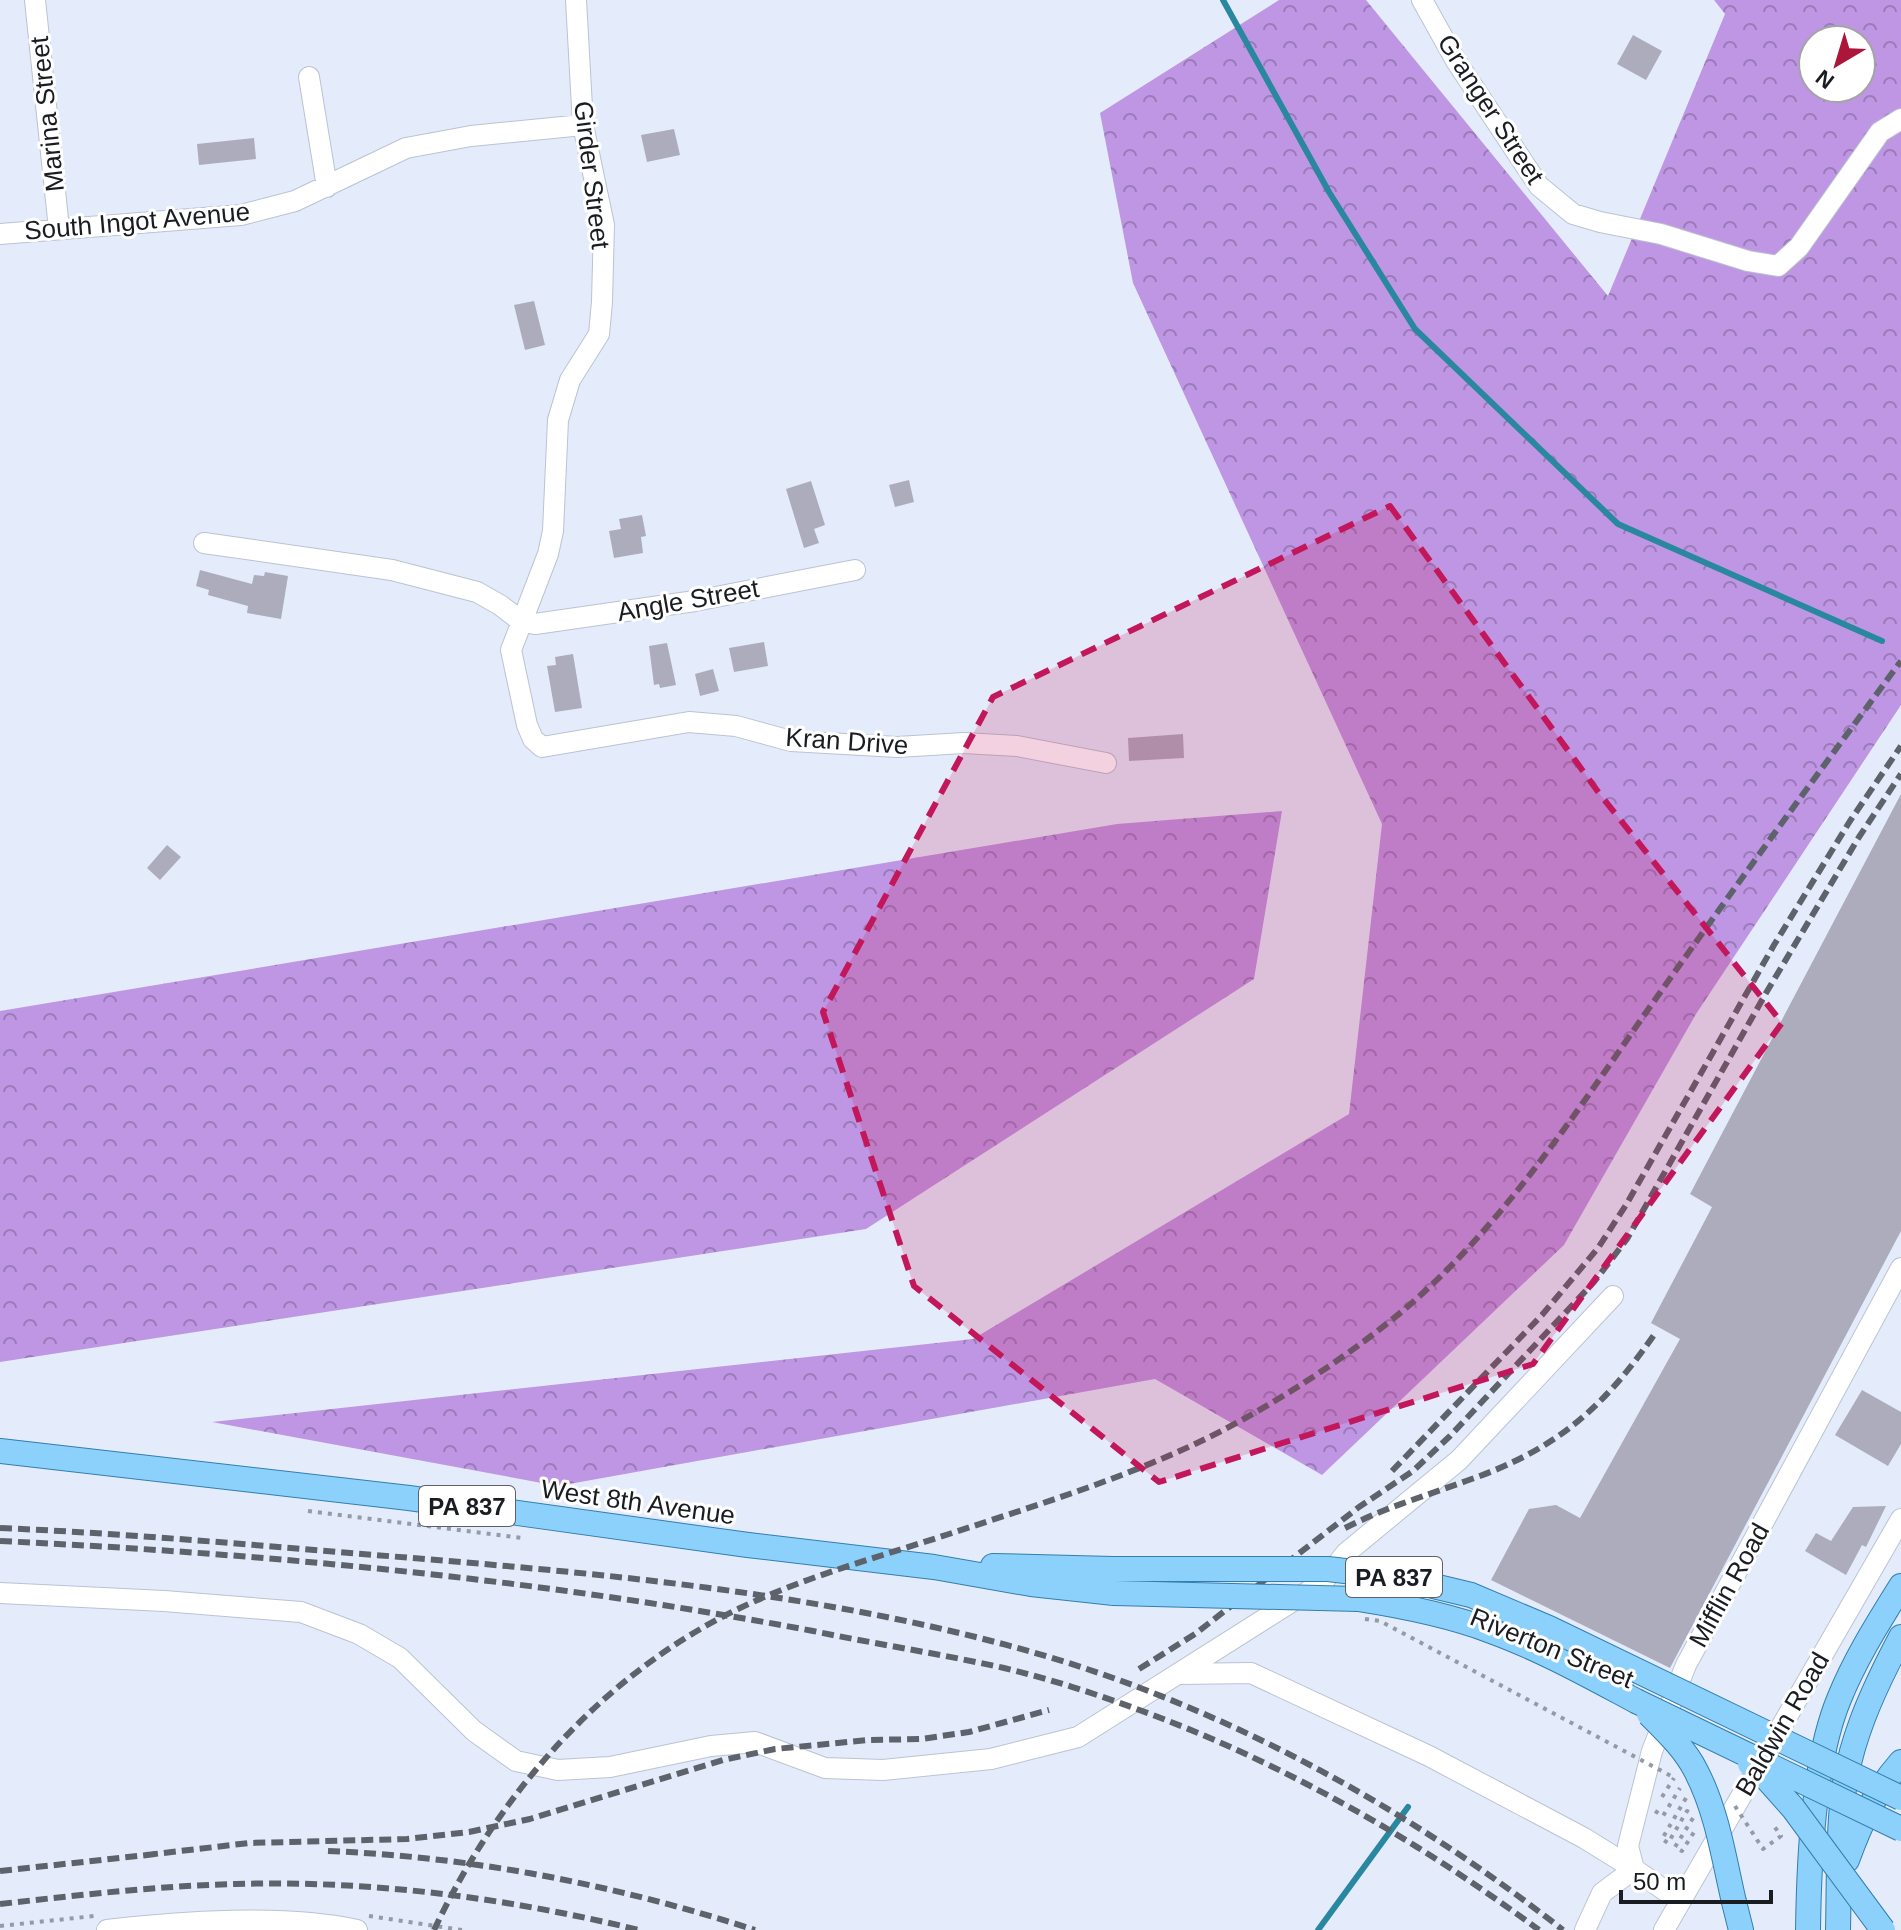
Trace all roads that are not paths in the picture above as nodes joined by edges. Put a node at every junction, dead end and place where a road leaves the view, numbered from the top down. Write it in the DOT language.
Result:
graph roads {
  1 [pos="35,0"];
  2 [pos="576,0"];
  3 [pos="1422,0"];
  4 [pos="309,77"];
  5 [pos="1901,119"];
  6 [pos="583,125"];
  7 [pos="327,187"];
  8 [pos="59,229"];
  9 [pos="0,234"];
  10 [pos="204,543"];
  11 [pos="855,570"];
  12 [pos="521,621"];
  13 [pos="1106,763"];
  14 [pos="1901,1268"];
  15 [pos="1613,1296"];
  16 [pos="0,1451"];
  17 [pos="1901,1519"];
  18 [pos="1114,1581"];
  19 [pos="1323,1582"];
  20 [pos="1901,1586"];
  21 [pos="0,1593"];
  22 [pos="1901,1637"];
  23 [pos="1176,1674"];
  24 [pos="1673,1697"];
  25 [pos="1636,1701"];
  26 [pos="1719,1741"];
  27 [pos="1770,1746"];
  28 [pos="1901,1762"];
  29 [pos="1901,1798"];
  30 [pos="1901,1829"];
  31 [pos="1634,1869"];
  32 [pos="1680,1901"];
  33 [pos="1838,1926"];
  34 [pos="107,1930"];
  35 [pos="357,1930"];
  36 [pos="1585,1930"];
  37 [pos="1664,1930"];
  38 [pos="1741,1930"];
  39 [pos="1808,1930"];
  40 [pos="1883,1930"];
  1 -- 8 [label="street, Marina Street"];
  2 -- 6 [label="street, Girder Street"];
  3 -- 5 [label="street, Granger Street"];
  4 -- 7 [label="street"];
  6 -- 7 [label="street, South Ingot Avenue"];
  6 -- 12 [label="street, Girder Street"];
  7 -- 8 [label="street, South Ingot Avenue"];
  8 -- 9 [label="street, South Ingot Avenue"];
  10 -- 12 [label="street"];
  11 -- 12 [label="street, Angle Street"];
  12 -- 13 [label="street, Kran Drive"];
  14 -- 24 [label="street, Mifflin Road"];
  15 -- 19 [label="street"];
  16 -- 18 [label="main road, West 8th Avenue / PA 837"];
  17 -- 27 [label="street, Baldwin Road"];
  18 -- 25 [label="main road, PA 837, bridge"];
  18 -- 29 [label="main road, PA 837, bridge"];
  19 -- 23 [label="street"];
  19 -- 24 [label="street, Riverton Street"];
  20 -- 39 [label="main road"];
  21 -- 23 [label="street"];
  22 -- 33 [label="main road"];
  23 -- 31 [label="street"];
  24 -- 27 [label="street, Riverton Street"];
  24 -- 31 [label="street, Mifflin Road"];
  25 -- 26 [label="main road, bridge"];
  25 -- 38 [label="main road, PA 837, bridge"];
  26 -- 30 [label="main road, bridge"];
  26 -- 40 [label="main road, bridge"];
  27 -- 32 [label="street, Baldwin Road"];
  28 -- 33 [label="main road"];
  31 -- 32 [label="street"];
  31 -- 36 [label="street"];
  32 -- 37 [label="street, Baldwin Road"];
  34 -- 35 [label="street"];
}
